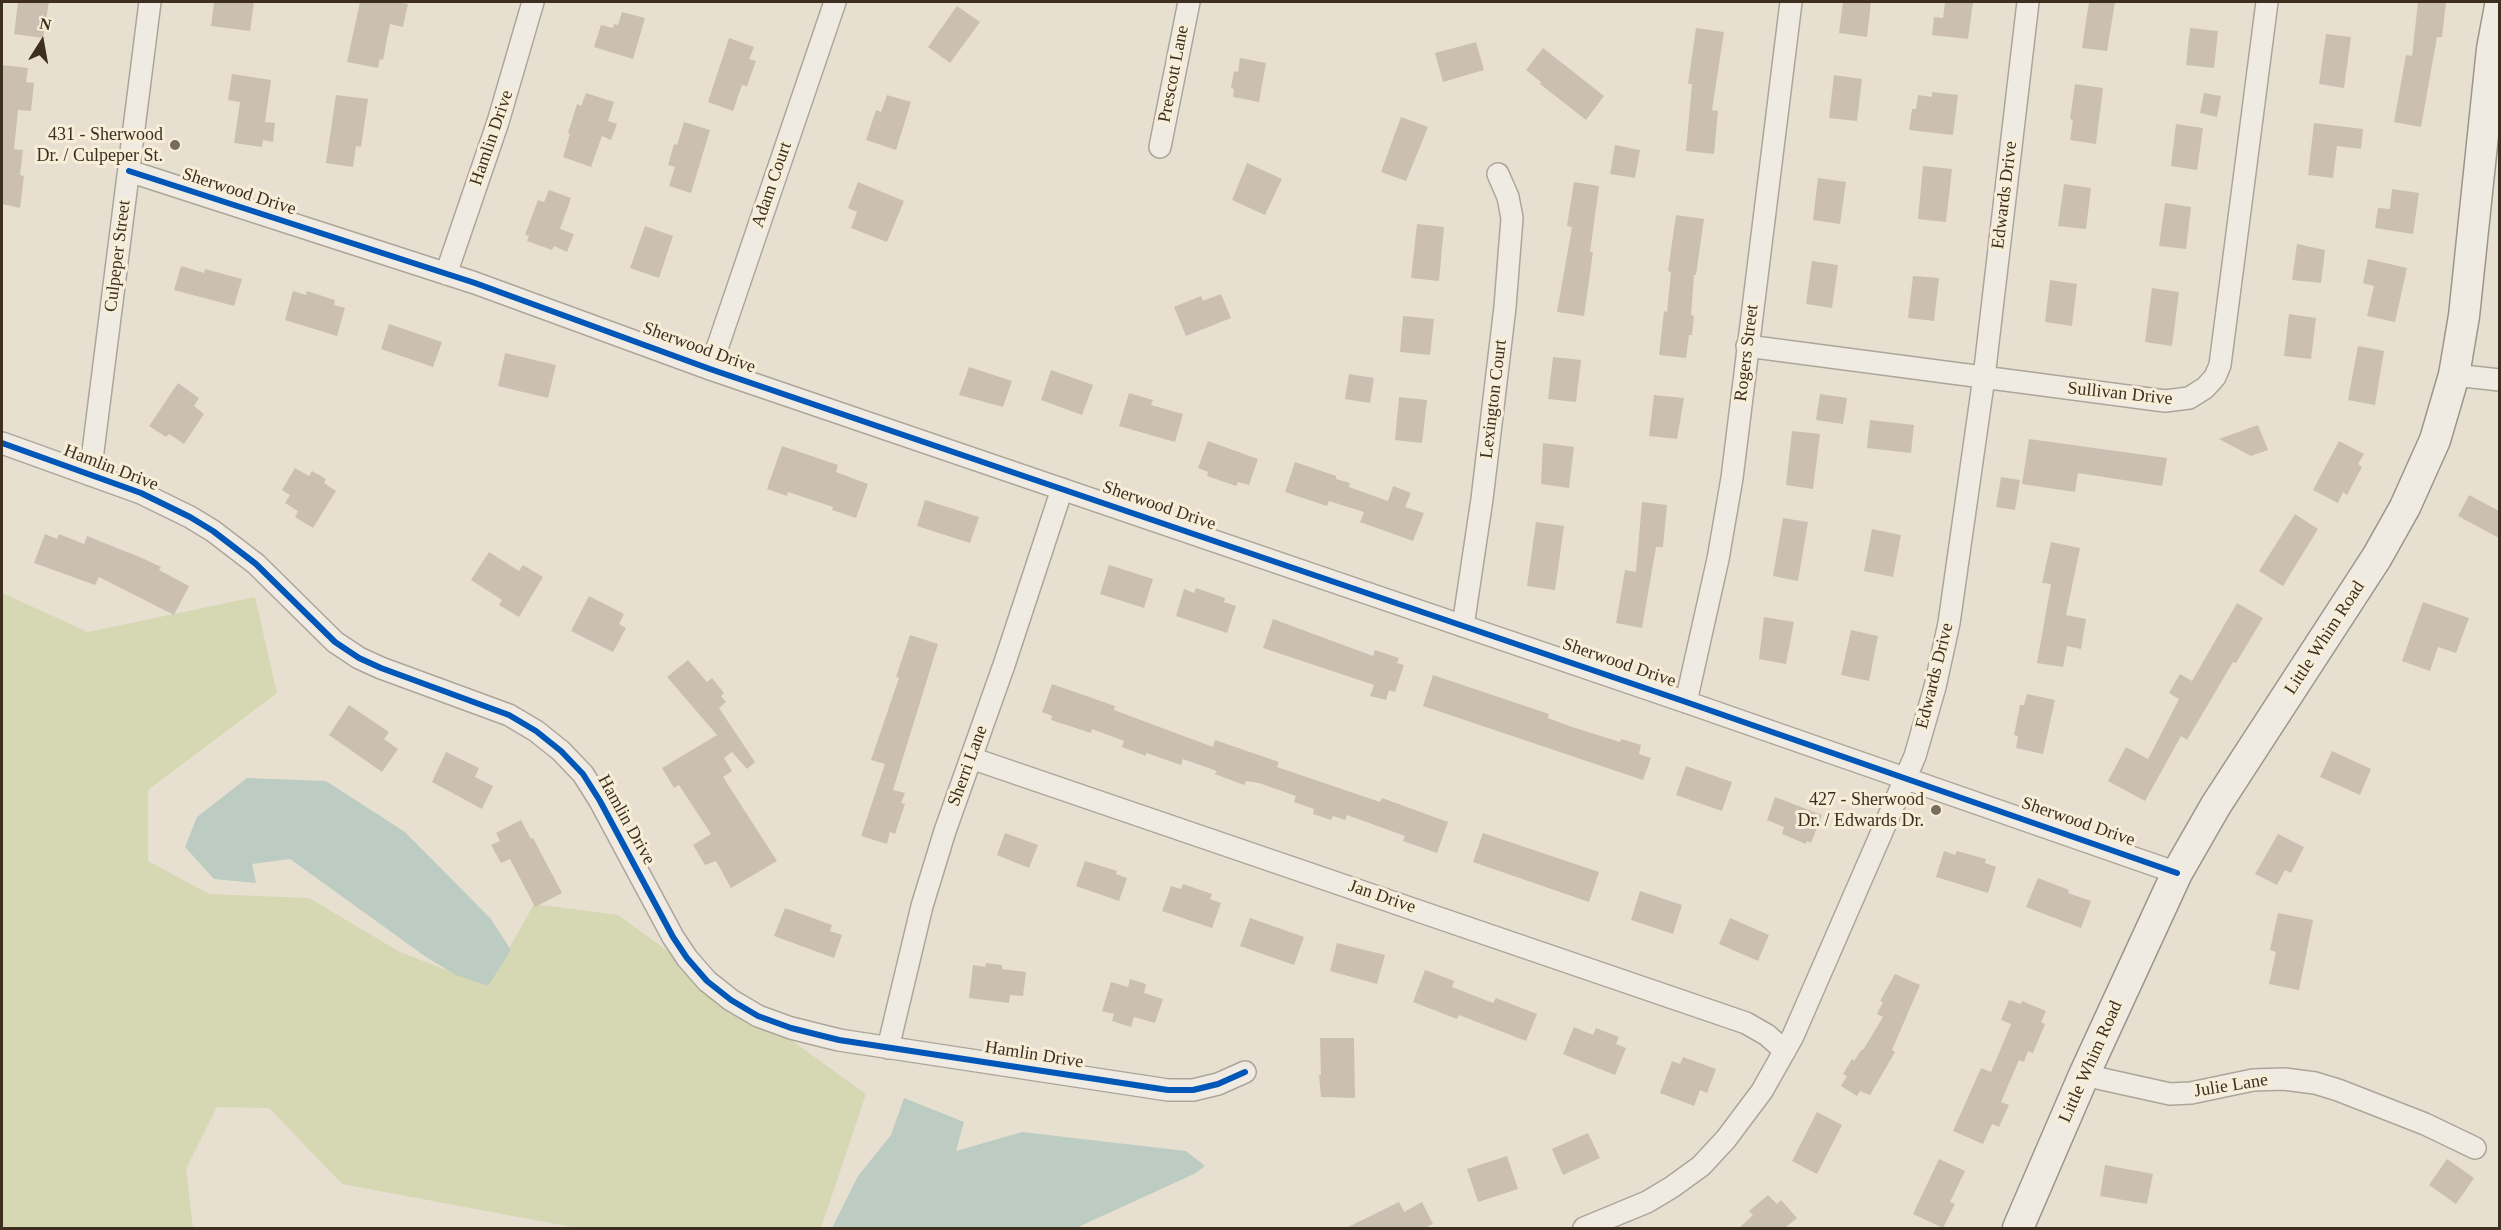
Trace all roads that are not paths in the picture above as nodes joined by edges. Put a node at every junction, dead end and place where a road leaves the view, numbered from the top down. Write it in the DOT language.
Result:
graph roads {
  1 [pos="150,2"];
  2 [pos="533,2"];
  3 [pos="835,2"];
  4 [pos="1189,2"];
  5 [pos="1791,2"];
  6 [pos="2028,2"];
  7 [pos="2267,2"];
  8 [pos="2499,6"];
  9 [pos="1160,147"];
  10 [pos="129,171"];
  11 [pos="1498,174"];
  12 [pos="446,274"];
  13 [pos="1747,346"];
  14 [pos="710,369"];
  15 [pos="2454,375"];
  16 [pos="1983,377"];
  17 [pos="2499,380"];
  18 [pos="2,443"];
  19 [pos="90,475"];
  20 [pos="1062,489"];
  21 [pos="1463,626"];
  22 [pos="1686,702"];
  23 [pos="971,758"];
  24 [pos="1906,778"];
  25 [pos="2177,873"];
  26 [pos="888,1048"];
  27 [pos="1785,1051"];
  28 [pos="1245,1072"];
  29 [pos="2084,1075"];
  30 [pos="2475,1148"];
  31 [pos="1584,1228"];
  32 [pos="2018,1228"];
  1 -- 10 [label="street, Culpeper Street"];
  2 -- 12 [label="street, Hamlin Drive"];
  3 -- 14 [label="street, Adam Court"];
  4 -- 9 [label="street, Prescott Lane"];
  5 -- 13 [label="street, Rogers Street"];
  6 -- 16 [label="street, Edwards Drive"];
  7 -- 16 [label="street, Sullivan Drive"];
  8 -- 15 [label="street, Little Whim Road"];
  10 -- 12 [label="street, Sherwood Drive"];
  10 -- 19 [label="street, Culpeper Street"];
  11 -- 21 [label="street, Lexington Court"];
  12 -- 14 [label="street, Sherwood Drive"];
  13 -- 16 [label="street, Sullivan Drive"];
  13 -- 22 [label="street, Rogers Street"];
  14 -- 20 [label="street, Sherwood Drive"];
  15 -- 17 [label="street"];
  15 -- 25 [label="street, Little Whim Road"];
  16 -- 24 [label="street, Edwards Drive"];
  18 -- 19 [label="street, Hamlin Drive"];
  19 -- 26 [label="street, Hamlin Drive"];
  20 -- 21 [label="street, Sherwood Drive"];
  20 -- 23 [label="street, Sherri Lane"];
  21 -- 22 [label="street, Sherwood Drive"];
  22 -- 24 [label="street, Sherwood Drive"];
  23 -- 26 [label="street, Sherri Lane"];
  23 -- 27 [label="street, Jan Drive"];
  24 -- 25 [label="street, Sherwood Drive"];
  24 -- 27 [label="street, Edwards Drive"];
  25 -- 29 [label="street, Little Whim Road"];
  26 -- 28 [label="street, Hamlin Drive"];
  27 -- 31 [label="street, Edwards Drive"];
  29 -- 30 [label="street, Julie Lane"];
  29 -- 32 [label="street, Little Whim Road"];
}
